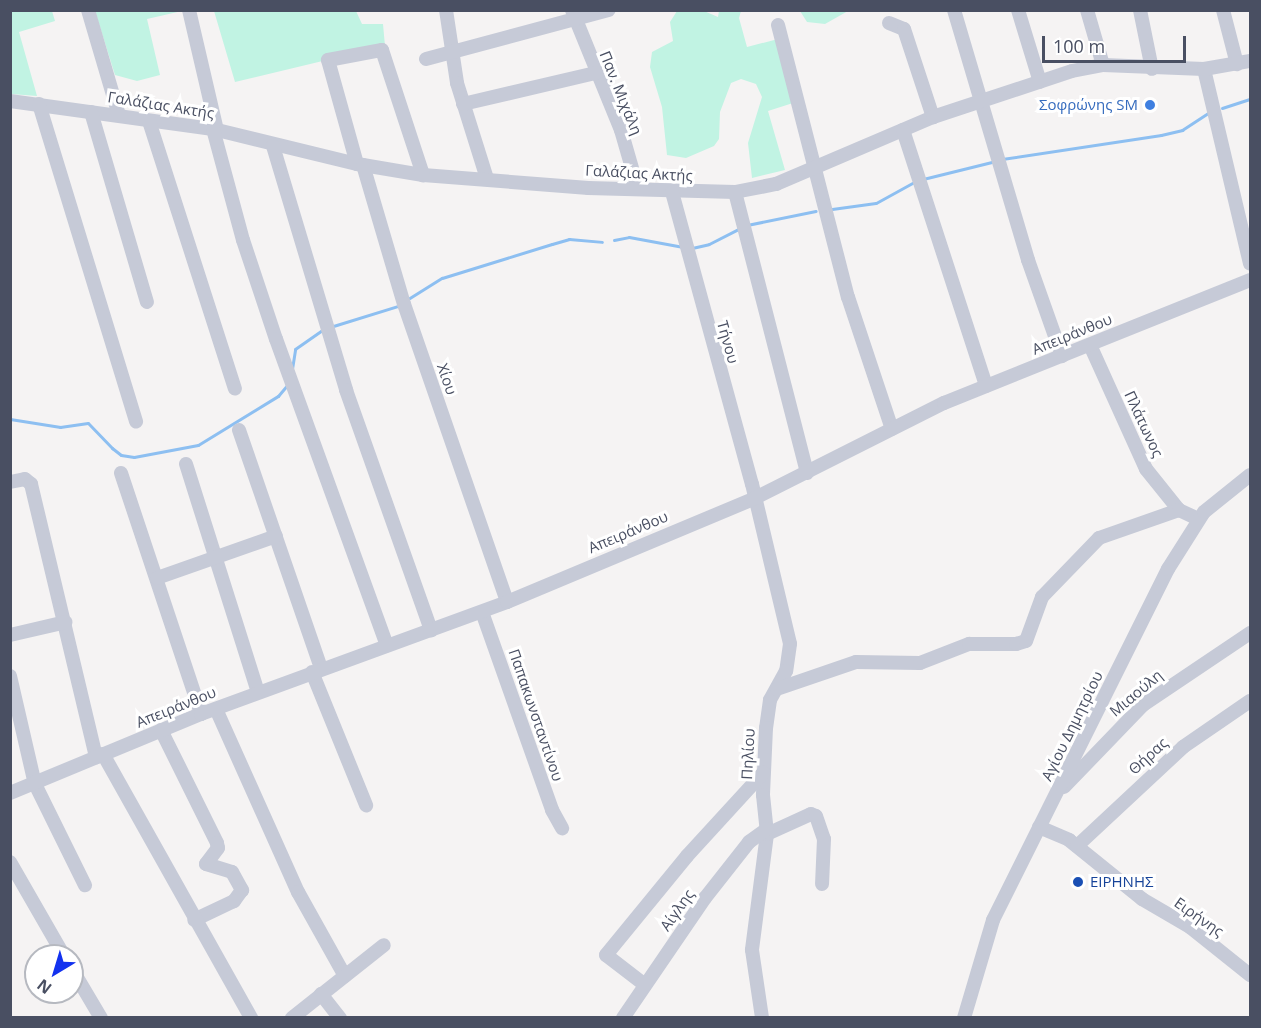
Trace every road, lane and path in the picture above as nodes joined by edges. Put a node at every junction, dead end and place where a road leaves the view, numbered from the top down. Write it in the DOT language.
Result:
graph roads {
  1 [pos="88,10"];
  2 [pos="189,10"];
  3 [pos="446,10"];
  4 [pos="609,10"];
  5 [pos="954,10"];
  6 [pos="1018,10"];
  7 [pos="1087,10"];
  8 [pos="1140,10"];
  9 [pos="1223,10"];
  10 [pos="573,14"];
  11 [pos="889,23"];
  12 [pos="778,25"];
  13 [pos="451,50"];
  14 [pos="426,59"];
  15 [pos="1244,62"];
  16 [pos="1103,65"];
  17 [pos="1152,69"];
  18 [pos="1204,69"];
  19 [pos="595,73"];
  20 [pos="1040,82"];
  21 [pos="982,100"];
  22 [pos="10,101"];
  23 [pos="39,104"];
  24 [pos="463,104"];
  25 [pos="91,112"];
  26 [pos="119,115"];
  27 [pos="933,117"];
  28 [pos="149,122"];
  29 [pos="215,130"];
  30 [pos="903,130"];
  31 [pos="273,146"];
  32 [pos="360,165"];
  33 [pos="813,170"];
  34 [pos="423,175"];
  35 [pos="487,178"];
  36 [pos="638,189"];
  37 [pos="672,192"];
  38 [pos="735,192"];
  39 [pos="1251,264"];
  40 [pos="1251,280"];
  41 [pos="147,302"];
  42 [pos="1090,345"];
  43 [pos="1062,356"];
  44 [pos="986,386"];
  45 [pos="235,389"];
  46 [pos="136,422"];
  47 [pos="891,429"];
  48 [pos="239,430"];
  49 [pos="186,464"];
  50 [pos="121,473"];
  51 [pos="807,473"];
  52 [pos="1251,476"];
  53 [pos="10,482"];
  54 [pos="753,499"];
  55 [pos="1179,510"];
  56 [pos="1198,519"];
  57 [pos="276,536"];
  58 [pos="216,556"];
  59 [pos="157,578"];
  60 [pos="507,602"];
  61 [pos="482,612"];
  62 [pos="66,622"];
  63 [pos="431,630"];
  64 [pos="1251,633"];
  65 [pos="10,635"];
  66 [pos="387,645"];
  67 [pos="316,670"];
  68 [pos="10,676"];
  69 [pos="777,689"];
  70 [pos="258,692"];
  71 [pos="1251,702"];
  72 [pos="216,709"];
  73 [pos="201,714"];
  74 [pos="161,730"];
  75 [pos="100,755"];
  76 [pos="764,773"];
  77 [pos="35,784"];
  78 [pos="10,794"];
  79 [pos="1056,795"];
  80 [pos="366,805"];
  81 [pos="1039,827"];
  82 [pos="562,828"];
  83 [pos="767,832"];
  84 [pos="1077,846"];
  85 [pos="10,862"];
  86 [pos="822,884"];
  87 [pos="85,885"];
  88 [pos="194,920"];
  89 [pos="57,944"];
  90 [pos="384,945"];
  91 [pos="1251,975"];
  92 [pos="345,976"];
  93 [pos="645,985"];
  94 [pos="84,989"];
  95 [pos="321,994"];
  96 [pos="101,1017"];
  97 [pos="251,1017"];
  98 [pos="292,1017"];
  99 [pos="340,1017"];
  100 [pos="623,1017"];
  101 [pos="762,1017"];
  102 [pos="964,1017"];
  1 -- 26 [label="street"];
  2 -- 29 [label="street"];
  3 -- 13 [label="street"];
  4 -- 10 [label="street"];
  5 -- 21 [label="street"];
  6 -- 20 [label="street"];
  7 -- 16 [label="street"];
  8 -- 17 [label="street"];
  9 -- 15 [label="street"];
  10 -- 13 [label="street"];
  10 -- 19 [label="street, Παν. Μιχάλη"];
  11 -- 27 [label="street"];
  12 -- 33 [label="street"];
  13 -- 14 [label="street"];
  13 -- 24 [label="street"];
  15 -- 18 [label="street, Γαλάζιας Ακτής"];
  16 -- 17 [label="street, Γαλάζιας Ακτής"];
  16 -- 20 [label="street, Γαλάζιας Ακτής"];
  17 -- 18 [label="street, Γαλάζιας Ακτής"];
  18 -- 39 [label="street"];
  19 -- 24 [label="street"];
  19 -- 36 [label="street, Παν. Μιχάλη"];
  20 -- 21 [label="street, Γαλάζιας Ακτής"];
  21 -- 27 [label="street, Γαλάζιας Ακτής"];
  21 -- 43 [label="street"];
  22 -- 23 [label="street, Γαλάζιας Ακτής"];
  23 -- 25 [label="street, Γαλάζιας Ακτής"];
  23 -- 46 [label="street"];
  24 -- 35 [label="street"];
  25 -- 26 [label="street, Γαλάζιας Ακτής"];
  25 -- 41 [label="street"];
  26 -- 28 [label="street, Γαλάζιας Ακτής"];
  27 -- 30 [label="street, Γαλάζιας Ακτής"];
  28 -- 29 [label="street, Γαλάζιας Ακτής"];
  28 -- 45 [label="street"];
  29 -- 31 [label="street, Γαλάζιας Ακτής"];
  29 -- 66 [label="street"];
  30 -- 33 [label="street, Γαλάζιας Ακτής"];
  30 -- 44 [label="street"];
  31 -- 32 [label="street, Γαλάζιας Ακτής"];
  31 -- 63 [label="street"];
  32 -- 34 [label="street, Γαλάζιας Ακτής"];
  32 -- 34 [label="street, Χίου"];
  32 -- 60 [label="street, Χίου"];
  33 -- 38 [label="street, Γαλάζιας Ακτής"];
  33 -- 47 [label="street"];
  34 -- 35 [label="street, Γαλάζιας Ακτής"];
  35 -- 36 [label="street, Γαλάζιας Ακτής"];
  36 -- 37 [label="street, Γαλάζιας Ακτής"];
  37 -- 38 [label="street, Γαλάζιας Ακτής"];
  37 -- 54 [label="street, Τήνου"];
  38 -- 51 [label="street"];
  40 -- 42 [label="street, Απειράνθου"];
  42 -- 43 [label="street, Απειράνθου"];
  42 -- 55 [label="street, Πλάτωνος"];
  43 -- 44 [label="street, Απειράνθου"];
  44 -- 47 [label="street, Απειράνθου"];
  47 -- 51 [label="street, Απειράνθου"];
  48 -- 57 [label="street"];
  49 -- 58 [label="street"];
  50 -- 59 [label="street"];
  51 -- 54 [label="street, Απειράνθου"];
  52 -- 56 [label="street, Αγίου Δημητρίου"];
  53 -- 62 [label="street"];
  54 -- 60 [label="street, Απειράνθου"];
  54 -- 69 [label="street, Πηλίου"];
  55 -- 56 [label="street"];
  55 -- 69 [label="street"];
  56 -- 79 [label="street, Αγίου Δημητρίου"];
  57 -- 58 [label="street"];
  57 -- 67 [label="street"];
  58 -- 59 [label="street"];
  58 -- 70 [label="street"];
  59 -- 73 [label="street"];
  60 -- 61 [label="street, Απειράνθου"];
  61 -- 63 [label="street, Απειράνθου"];
  61 -- 82 [label="street, Παπακωνσταντίνου"];
  62 -- 65 [label="street"];
  62 -- 75 [label="street"];
  63 -- 66 [label="street, Απειράνθου"];
  64 -- 79 [label="street, Μιαούλη"];
  66 -- 67 [label="street, Απειράνθου"];
  67 -- 70 [label="street, Απειράνθου"];
  67 -- 80 [label="street"];
  68 -- 77 [label="street"];
  69 -- 76 [label="street, Πηλίου"];
  70 -- 72 [label="street, Απειράνθου"];
  71 -- 84 [label="street, Θήρας"];
  72 -- 73 [label="street, Απειράνθου"];
  72 -- 92 [label="street"];
  73 -- 74 [label="street, Απειράνθου"];
  74 -- 75 [label="street, Απειράνθου"];
  74 -- 88 [label="street"];
  75 -- 77 [label="street, Απειράνθου"];
  75 -- 88 [label="street"];
  76 -- 83 [label="street, Πηλίου"];
  76 -- 93 [label="street"];
  77 -- 78 [label="street, Απειράνθου"];
  77 -- 87 [label="street"];
  79 -- 81 [label="street, Αγίου Δημητρίου"];
  81 -- 84 [label="street, Ειρήνης"];
  81 -- 102 [label="street, Αγίου Δημητρίου"];
  83 -- 86 [label="street, Αίγλης"];
  83 -- 93 [label="street, Αίγλης"];
  83 -- 101 [label="street, Πηλίου"];
  84 -- 91 [label="street, Ειρήνης"];
  85 -- 89 [label="street"];
  88 -- 97 [label="street"];
  90 -- 92 [label="street"];
  92 -- 95 [label="street"];
  93 -- 100 [label="street, Αίγλης"];
  94 -- 96 [label="street"];
  95 -- 98 [label="street"];
  95 -- 99 [label="street"];
}
